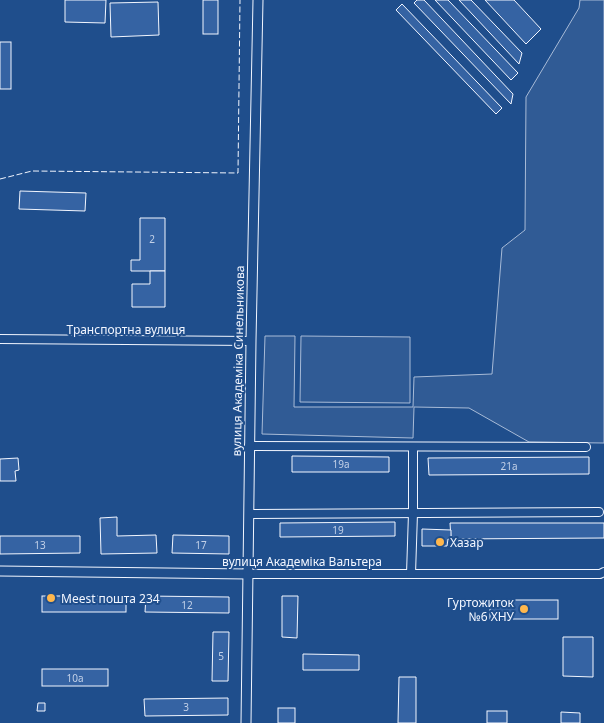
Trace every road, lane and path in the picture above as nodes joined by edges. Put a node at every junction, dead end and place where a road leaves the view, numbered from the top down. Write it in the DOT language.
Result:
graph roads {
  1 [pos="258,0"];
  2 [pos="0,339"];
  3 [pos="251,341"];
  4 [pos="250,446"];
  5 [pos="413,447"];
  6 [pos="586,447"];
  7 [pos="599,512"];
  8 [pos="413,513"];
  9 [pos="248,514"];
  10 [pos="0,571"];
  11 [pos="604,572"];
  12 [pos="248,574"];
  13 [pos="411,574"];
  14 [pos="246,723"];
  1 -- 3 [label="street, вулиця Академіка Синельникова"];
  2 -- 3 [label="street, Транспортна вулиця"];
  3 -- 4 [label="street, вулиця Академіка Синельникова"];
  4 -- 5 [label="street"];
  4 -- 9 [label="street, вулиця Академіка Синельникова"];
  5 -- 6 [label="street"];
  5 -- 8 [label="street"];
  7 -- 8 [label="street"];
  8 -- 9 [label="street"];
  8 -- 13 [label="street"];
  9 -- 12 [label="street, вулиця Академіка Синельникова"];
  10 -- 12 [label="street, вулиця Академіка Вальтера"];
  11 -- 13 [label="street, вулиця Академіка Вальтера"];
  12 -- 13 [label="street, вулиця Академіка Вальтера"];
  12 -- 14 [label="street, вулиця Академіка Синельникова"];
}
